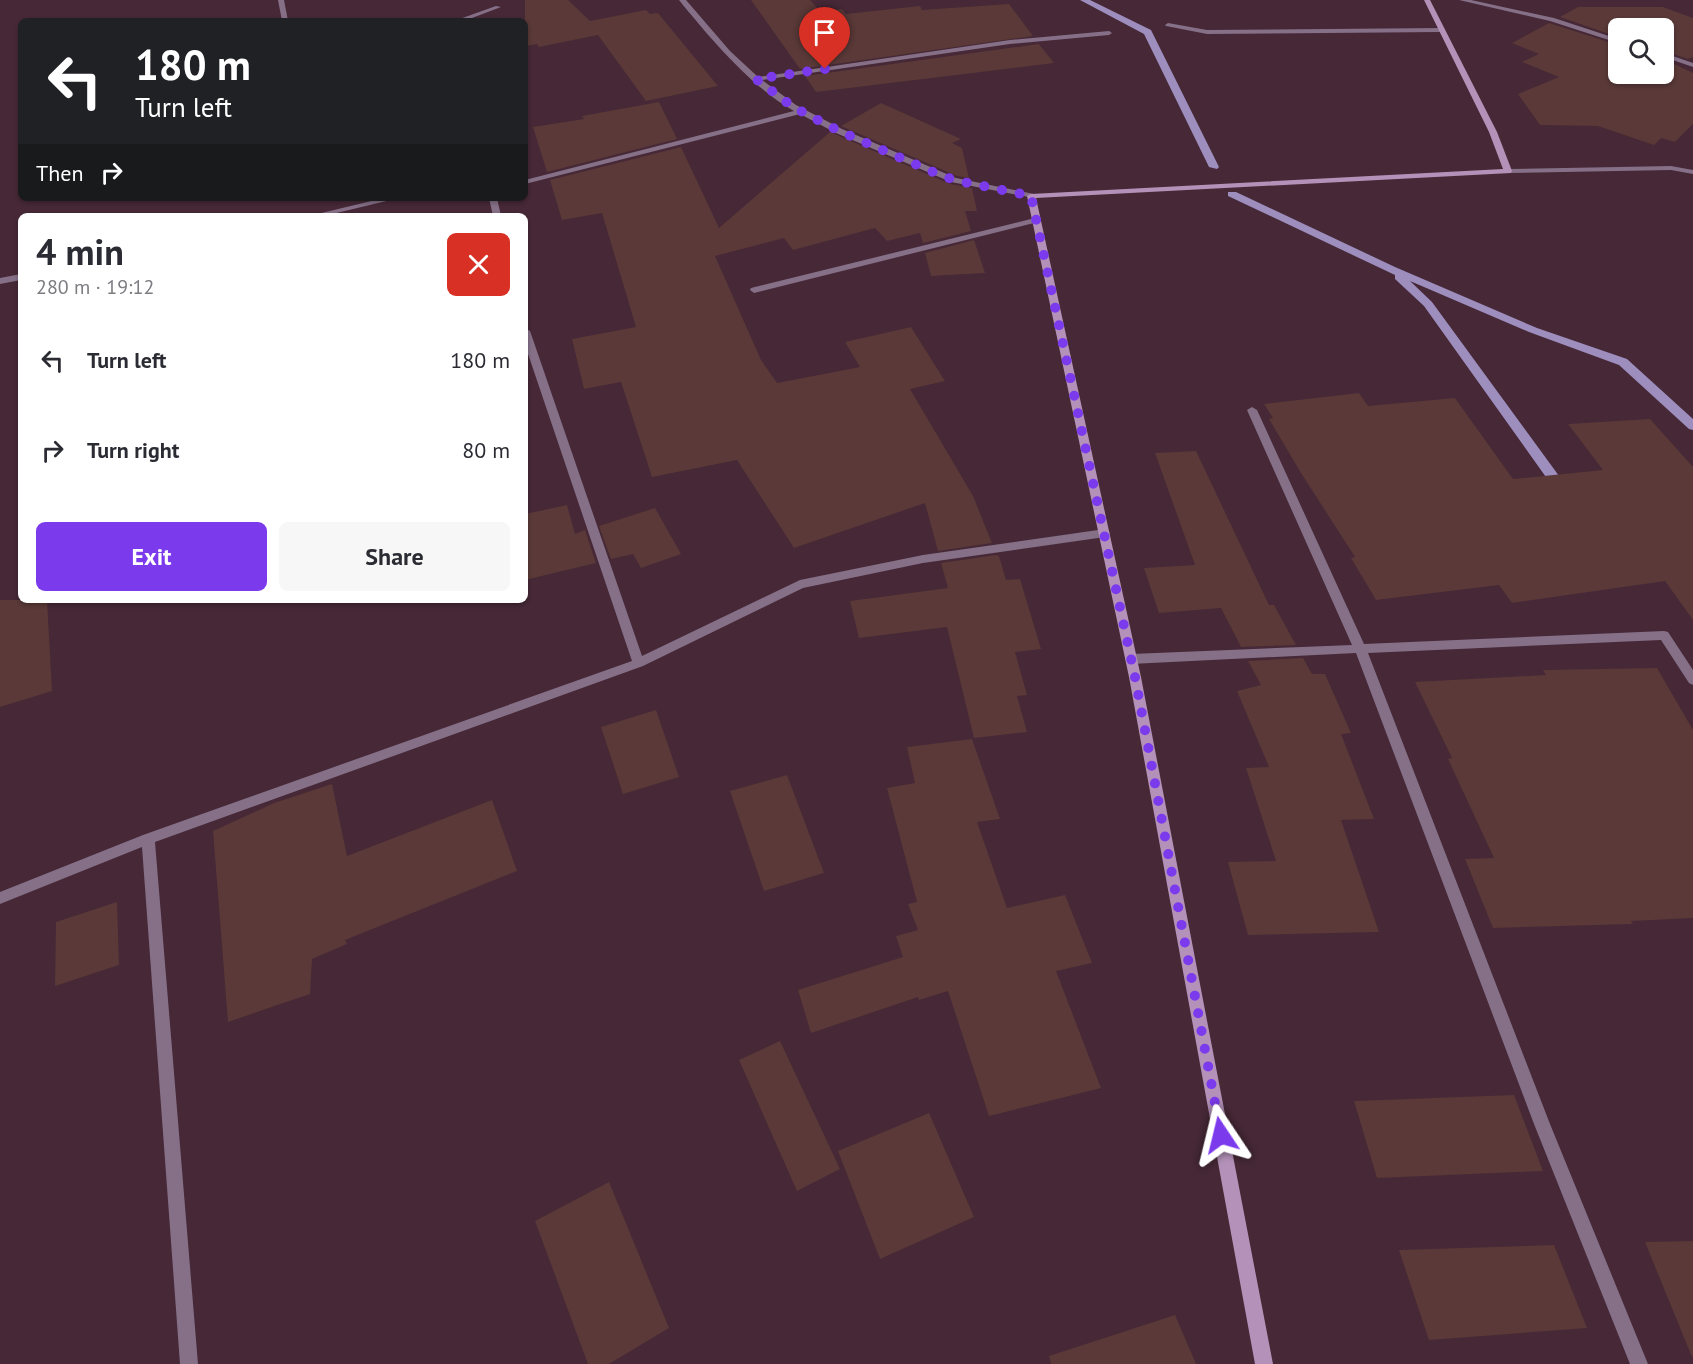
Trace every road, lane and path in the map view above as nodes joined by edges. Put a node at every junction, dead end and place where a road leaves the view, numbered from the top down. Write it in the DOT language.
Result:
graph roads {
  1 [pos="281,0"];
  2 [pos="682,0"];
  3 [pos="1427,0"];
  4 [pos="1462,0"];
  5 [pos="498,7"];
  6 [pos="284,18"];
  7 [pos="466,18"];
  8 [pos="1168,24"];
  9 [pos="1441,30"];
  10 [pos="1109,33"];
  11 [pos="1608,38"];
  12 [pos="1674,58"];
  13 [pos="1693,65"];
  14 [pos="756,79"];
  15 [pos="802,111"];
  16 [pos="1508,171"];
  17 [pos="1693,172"];
  18 [pos="528,181"];
  19 [pos="1031,196"];
  20 [pos="381,201"];
  21 [pos="327,213"];
  22 [pos="1035,220"];
  23 [pos="18,278"];
  24 [pos="0,281"];
  25 [pos="754,290"];
  26 [pos="528,340"];
  27 [pos="1252,410"];
  28 [pos="1105,533"];
  29 [pos="1361,651"];
  30 [pos="1131,660"];
  31 [pos="639,663"];
  32 [pos="1693,680"];
  33 [pos="148,839"];
  34 [pos="0,898"];
  35 [pos="189,1364"];
  36 [pos="1264,1364"];
  37 [pos="1639,1364"];
  1 -- 6 [label="street"];
  2 -- 14 [label="street"];
  3 -- 9 [label="street"];
  4 -- 11 [label="street"];
  5 -- 7 [label="street"];
  8 -- 9 [label="street"];
  9 -- 16 [label="street"];
  10 -- 14 [label="street"];
  12 -- 13 [label="street"];
  14 -- 15 [label="street"];
  15 -- 18 [label="street"];
  15 -- 19 [label="street"];
  16 -- 17 [label="street"];
  16 -- 19 [label="street"];
  19 -- 22 [label="street"];
  20 -- 21 [label="street"];
  22 -- 25 [label="street"];
  22 -- 28 [label="street"];
  23 -- 24 [label="street"];
  26 -- 31 [label="street"];
  27 -- 29 [label="street"];
  28 -- 30 [label="street"];
  28 -- 31 [label="street"];
  29 -- 30 [label="street"];
  29 -- 32 [label="street"];
  29 -- 37 [label="street"];
  30 -- 36 [label="street"];
  31 -- 33 [label="street"];
  33 -- 34 [label="street"];
  33 -- 35 [label="street"];
}
